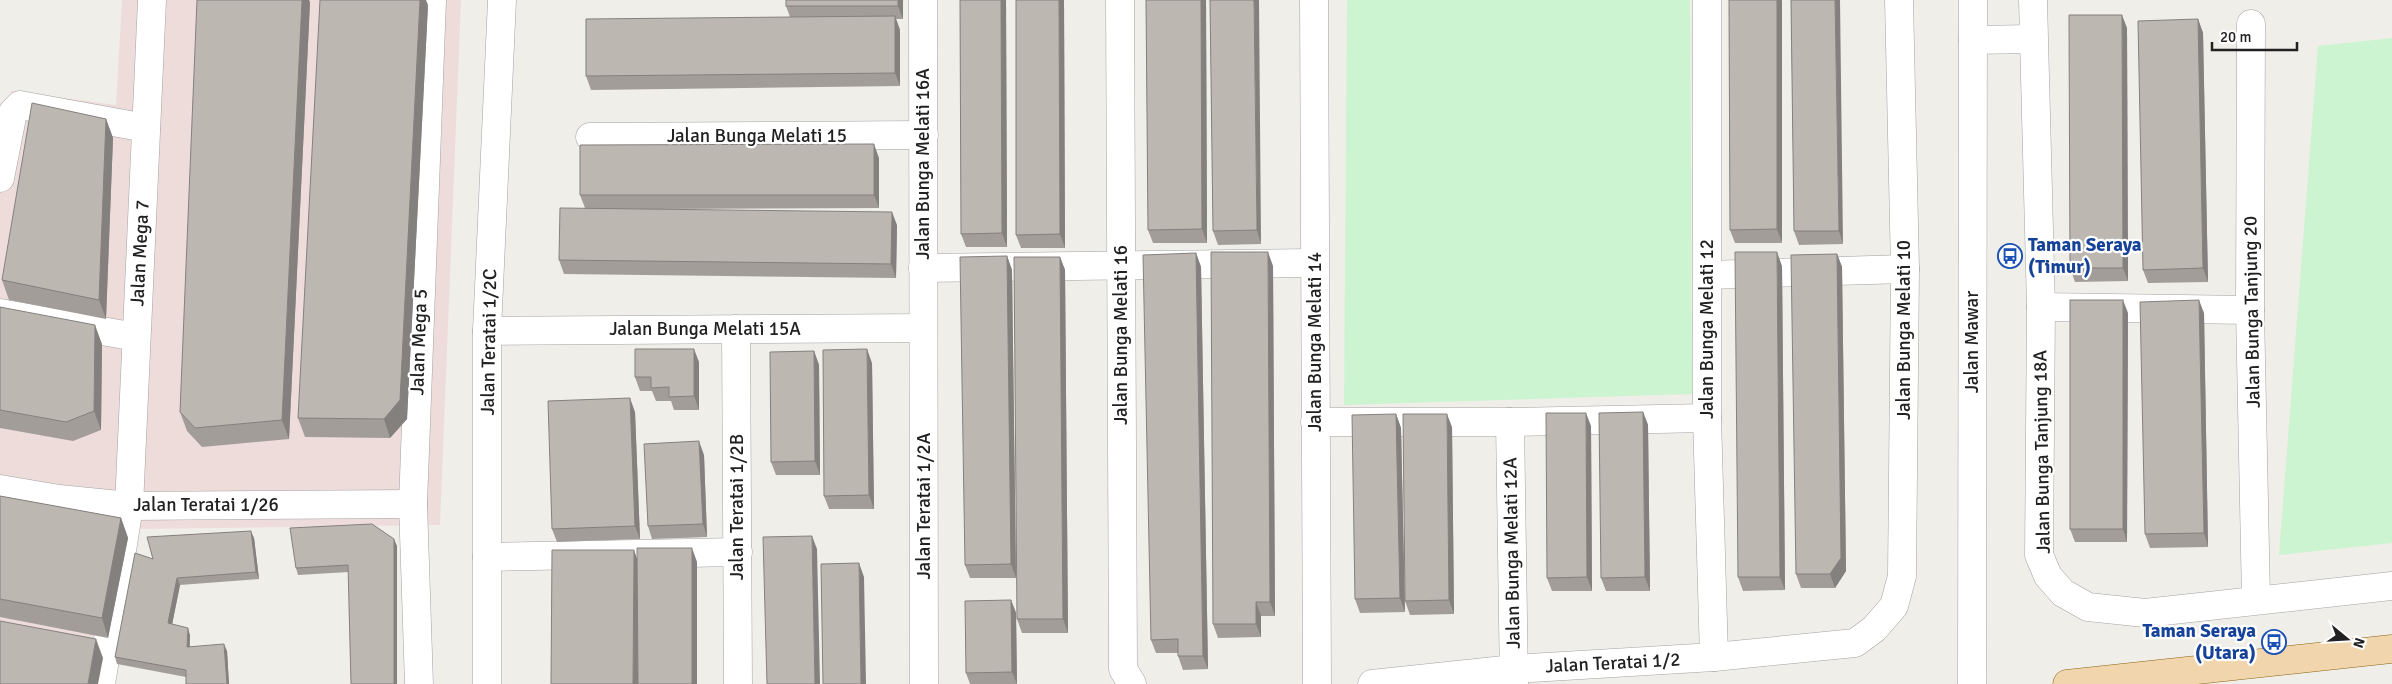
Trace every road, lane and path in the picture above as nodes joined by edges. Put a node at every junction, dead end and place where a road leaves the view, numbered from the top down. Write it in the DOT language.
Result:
graph roads {
  1 [pos="152,0"];
  2 [pos="432,0"];
  3 [pos="502,0"];
  4 [pos="923,0"];
  5 [pos="1120,0"];
  6 [pos="1314,0"];
  7 [pos="1707,0"];
  8 [pos="1899,0"];
  9 [pos="1973,0"];
  10 [pos="2033,0"];
  11 [pos="2251,24"];
  12 [pos="2032,39"];
  13 [pos="1973,40"];
  14 [pos="146,128"];
  15 [pos="924,135"];
  16 [pos="590,137"];
  17 [pos="0,178"];
  18 [pos="1314,263"];
  19 [pos="1121,266"];
  20 [pos="923,268"];
  21 [pos="1905,269"];
  22 [pos="1708,275"];
  23 [pos="2041,307"];
  24 [pos="2250,310"];
  25 [pos="0,313"];
  26 [pos="923,328"];
  27 [pos="736,329"];
  28 [pos="487,331"];
  29 [pos="136,338"];
  30 [pos="1707,418"];
  31 [pos="1315,422"];
  32 [pos="1510,422"];
  33 [pos="0,489"];
  34 [pos="414,504"];
  35 [pos="129,506"];
  36 [pos="738,552"];
  37 [pos="487,557"];
  38 [pos="2392,586"];
  39 [pos="2256,599"];
  40 [pos="1855,643"];
  41 [pos="2392,650"];
  42 [pos="1714,657"];
  43 [pos="1128,676"];
  44 [pos="1514,677"];
  45 [pos="101,684"];
  46 [pos="419,684"];
  47 [pos="487,684"];
  48 [pos="738,684"];
  49 [pos="924,684"];
  50 [pos="1317,684"];
  51 [pos="1372,684"];
  52 [pos="1972,684"];
  53 [pos="2067,684"];
  1 -- 14 [label="street, Jalan Mega 7"];
  2 -- 34 [label="street, Jalan Mega 5"];
  3 -- 28 [label="street, Jalan Teratai 1/2C"];
  4 -- 15 [label="street, Jalan Bunga Melati 16A"];
  5 -- 19 [label="street, Jalan Bunga Melati 16"];
  6 -- 18 [label="street, Jalan Bunga Melati 14"];
  7 -- 22 [label="street, Jalan Bunga Melati 12"];
  8 -- 21 [label="street, Jalan Bunga Melati 10"];
  9 -- 13 [label="street, Jalan Mawar"];
  10 -- 12 [label="street, Jalan Bunga Tanjung 18A"];
  11 -- 24 [label="street, Jalan Bunga Tanjung 20"];
  12 -- 13 [label="street"];
  12 -- 23 [label="street, Jalan Bunga Tanjung 18A"];
  13 -- 52 [label="street, Jalan Mawar"];
  14 -- 17 [label="street"];
  14 -- 29 [label="street, Jalan Mega 7"];
  15 -- 16 [label="street, Jalan Bunga Melati 15"];
  15 -- 20 [label="street, Jalan Bunga Melati 16A"];
  18 -- 19 [label="street"];
  18 -- 31 [label="street, Jalan Bunga Melati 14"];
  19 -- 20 [label="street"];
  19 -- 43 [label="street, Jalan Bunga Melati 16"];
  20 -- 26 [label="street, Jalan Bunga Melati 16A"];
  21 -- 22 [label="street"];
  21 -- 40 [label="street, Jalan Bunga Melati 10"];
  22 -- 30 [label="street, Jalan Bunga Melati 12"];
  23 -- 24 [label="street"];
  23 -- 39 [label="street, Jalan Bunga Tanjung 18A"];
  24 -- 39 [label="street, Jalan Bunga Tanjung 20"];
  25 -- 29 [label="street"];
  26 -- 27 [label="street, Jalan Bunga Melati 15A"];
  26 -- 49 [label="street, Jalan Teratai 1/2A"];
  27 -- 28 [label="street, Jalan Bunga Melati 15A"];
  27 -- 36 [label="street, Jalan Teratai 1/2B"];
  28 -- 37 [label="street, Jalan Teratai 1/2C"];
  29 -- 35 [label="street, Jalan Mega 7"];
  30 -- 32 [label="street"];
  30 -- 42 [label="street, Jalan Bunga Melati 12"];
  31 -- 32 [label="street"];
  31 -- 50 [label="street, Jalan Bunga Melati 14"];
  32 -- 44 [label="street, Jalan Bunga Melati 12A"];
  33 -- 35 [label="street, Jalan Teratai 1/26"];
  34 -- 35 [label="street, Jalan Teratai 1/26"];
  34 -- 46 [label="street, Jalan Mega 5"];
  35 -- 45 [label="street, Jalan Mega 7"];
  36 -- 37 [label="street"];
  36 -- 48 [label="street, Jalan Teratai 1/2B"];
  37 -- 47 [label="street, Jalan Teratai 1/2C"];
  38 -- 39 [label="street, Jalan Bunga Tanjung 18A"];
  40 -- 42 [label="street, Jalan Teratai 1/2"];
  41 -- 53 [label="main road"];
  42 -- 44 [label="street, Jalan Teratai 1/2"];
  44 -- 51 [label="street, Jalan Teratai 1/2"];
}
